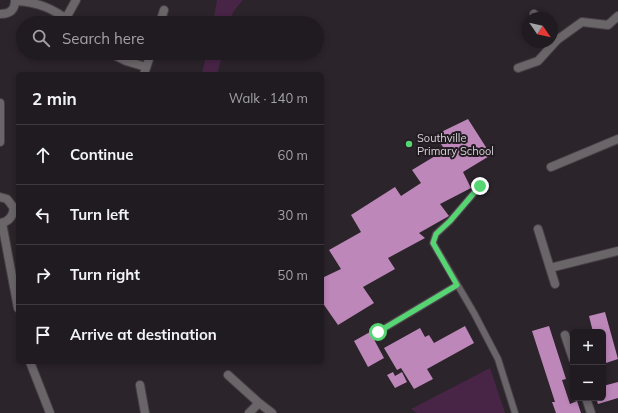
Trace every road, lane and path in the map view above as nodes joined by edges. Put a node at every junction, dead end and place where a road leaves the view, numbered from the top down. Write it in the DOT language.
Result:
graph roads {
  1 [pos="15,0"];
  2 [pos="76,0"];
  3 [pos="164,10"];
  4 [pos="0,15"];
  5 [pos="61,16"];
  6 [pos="71,16"];
  7 [pos="162,16"];
  8 [pos="618,16"];
  9 [pos="558,35"];
  10 [pos="547,48"];
  11 [pos="124,60"];
  12 [pos="148,60"];
  13 [pos="518,68"];
  14 [pos="145,70"];
  15 [pos="0,102"];
  16 [pos="618,139"];
  17 [pos="0,142"];
  18 [pos="551,167"];
  19 [pos="480,186"];
  20 [pos="0,197"];
  21 [pos="16,208"];
  22 [pos="1,223"];
  23 [pos="538,229"];
  24 [pos="618,251"];
  25 [pos="550,268"];
  26 [pos="555,284"];
  27 [pos="457,285"];
  28 [pos="16,298"];
  29 [pos="378,332"];
  30 [pos="565,335"];
  31 [pos="570,350"];
  32 [pos="31,364"];
  33 [pos="228,376"];
  34 [pos="140,385"];
  35 [pos="587,401"];
  36 [pos="259,403"];
  37 [pos="50,413"];
  38 [pos="145,413"];
  39 [pos="249,413"];
  40 [pos="272,413"];
  41 [pos="515,413"];
  42 [pos="591,413"];
  1 -- 4 [label="street"];
  1 -- 5 [label="street"];
  2 -- 6 [label="street"];
  3 -- 7 [label="street"];
  8 -- 9 [label="street"];
  10 -- 13 [label="street"];
  11 -- 14 [label="street"];
  12 -- 14 [label="street"];
  15 -- 17 [label="street"];
  16 -- 18 [label="street"];
  19 -- 27 [label="lane"];
  20 -- 21 [label="street"];
  21 -- 22 [label="street"];
  22 -- 28 [label="street"];
  23 -- 25 [label="street"];
  24 -- 25 [label="street"];
  25 -- 26 [label="street"];
  27 -- 29 [label="lane"];
  27 -- 41 [label="lane"];
  30 -- 31 [label="street"];
  32 -- 37 [label="street"];
  33 -- 36 [label="street"];
  34 -- 38 [label="street"];
  35 -- 42 [label="street"];
  36 -- 39 [label="street"];
  36 -- 40 [label="street"];
}
